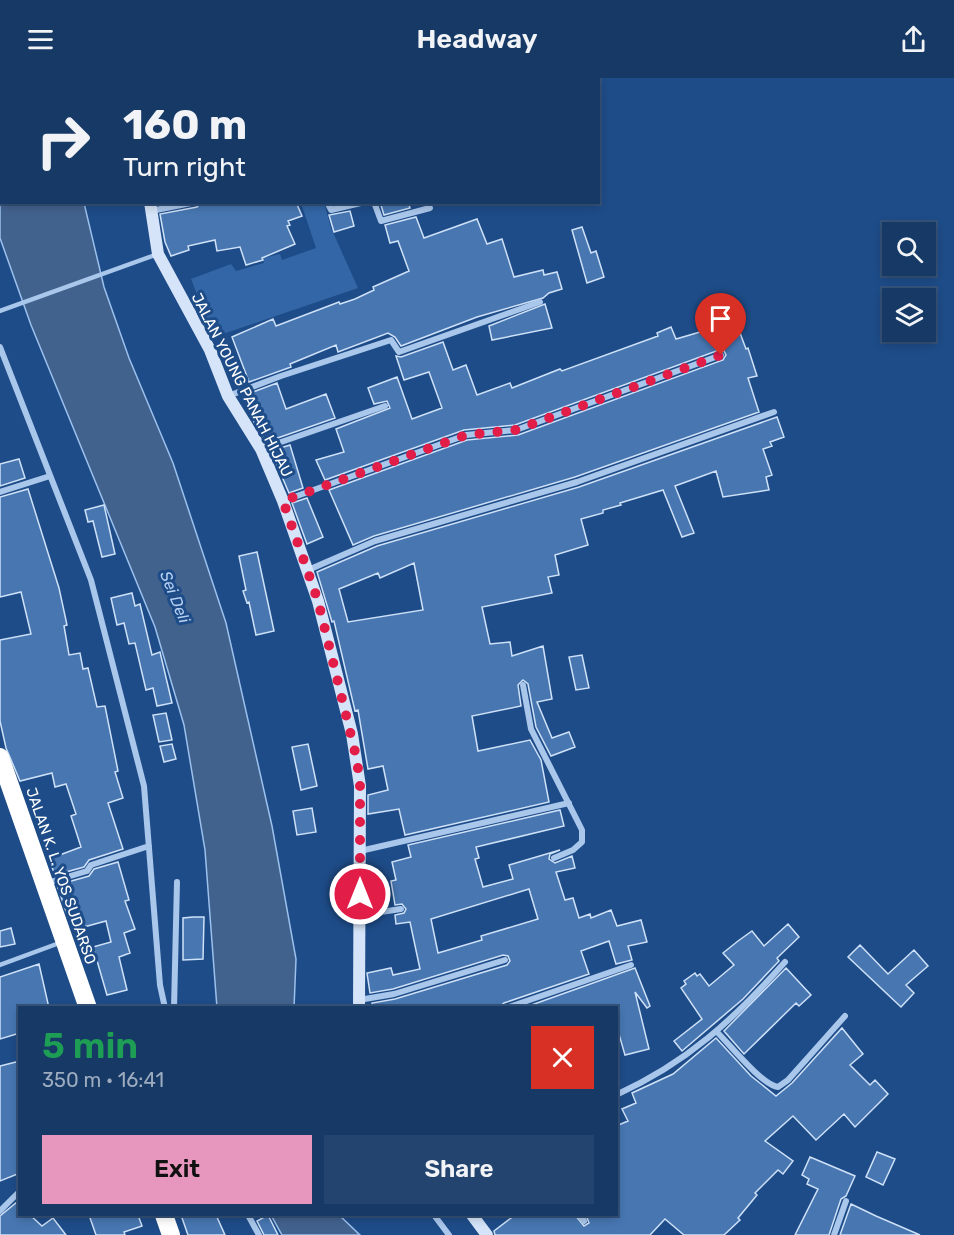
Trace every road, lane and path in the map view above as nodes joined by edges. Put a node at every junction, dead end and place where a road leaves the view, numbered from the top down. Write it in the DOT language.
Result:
graph roads {
  1 [pos="178,204"];
  2 [pos="328,204"];
  3 [pos="356,204"];
  4 [pos="375,204"];
  5 [pos="150,207"];
  6 [pos="430,208"];
  7 [pos="158,254"];
  8 [pos="540,302"];
  9 [pos="0,311"];
  10 [pos="0,346"];
  11 [pos="721,355"];
  12 [pos="228,396"];
  13 [pos="385,406"];
  14 [pos="774,412"];
  15 [pos="261,449"];
  16 [pos="50,476"];
  17 [pos="0,492"];
  18 [pos="283,501"];
  19 [pos="308,570"];
  20 [pos="523,685"];
  21 [pos="2,765"];
  22 [pos="569,803"];
  23 [pos="149,846"];
  24 [pos="360,851"];
  25 [pos="554,858"];
  26 [pos="177,882"];
  27 [pos="45,884"];
  28 [pos="401,909"];
  29 [pos="360,915"];
  30 [pos="64,941"];
  31 [pos="505,960"];
  32 [pos="785,963"];
  33 [pos="0,964"];
  34 [pos="631,965"];
  35 [pos="359,1004"];
  36 [pos="87,1006"];
  37 [pos="165,1006"];
  38 [pos="174,1006"];
  39 [pos="512,1006"];
  40 [pos="845,1016"];
  41 [pos="717,1032"];
  42 [pos="618,1094"];
  43 [pos="18,1193"];
  44 [pos="846,1201"];
  45 [pos="0,1211"];
  46 [pos="164,1216"];
  47 [pos="249,1216"];
  48 [pos="435,1216"];
  49 [pos="473,1216"];
  50 [pos="836,1234"];
  51 [pos="171,1235"];
  52 [pos="259,1235"];
  53 [pos="449,1235"];
  54 [pos="487,1235"];
  1 -- 5 [label="street"];
  2 -- 3 [label="street"];
  4 -- 6 [label="street"];
  5 -- 7 [label="street, JALAN YOUNG PANAH HIJAU"];
  7 -- 9 [label="lane"];
  7 -- 12 [label="street, JALAN YOUNG PANAH HIJAU"];
  8 -- 12 [label="street"];
  10 -- 16 [label="street"];
  11 -- 18 [label="street"];
  12 -- 15 [label="street, JALAN YOUNG PANAH HIJAU"];
  13 -- 15 [label="street"];
  14 -- 19 [label="street"];
  15 -- 18 [label="street, JALAN YOUNG PANAH HIJAU"];
  16 -- 17 [label="street"];
  16 -- 23 [label="street"];
  18 -- 19 [label="street, JALAN YOUNG PANAH HIJAU"];
  19 -- 24 [label="street, JALAN YOUNG PANAH HIJAU"];
  20 -- 22 [label="street"];
  21 -- 27 [label="highway, JALAN K. L. YOS SUDARSO"];
  22 -- 24 [label="street"];
  22 -- 25 [label="street"];
  23 -- 27 [label="street"];
  23 -- 37 [label="street"];
  24 -- 29 [label="street, JALAN YOUNG PANAH HIJAU"];
  26 -- 38 [label="street"];
  27 -- 30 [label="highway, JALAN K. L. YOS SUDARSO"];
  28 -- 29 [label="street"];
  29 -- 35 [label="street, JALAN YOUNG PANAH HIJAU"];
  30 -- 33 [label="lane"];
  30 -- 36 [label="highway, JALAN K. L. YOS SUDARSO"];
  31 -- 35 [label="street"];
  32 -- 41 [label="street"];
  34 -- 39 [label="street"];
  40 -- 41 [label="street"];
  41 -- 42 [label="street"];
  43 -- 45 [label="street"];
  44 -- 50 [label="street"];
  46 -- 51 [label="highway"];
  47 -- 52 [label="street"];
  48 -- 53 [label="street"];
  49 -- 54 [label="street"];
}
